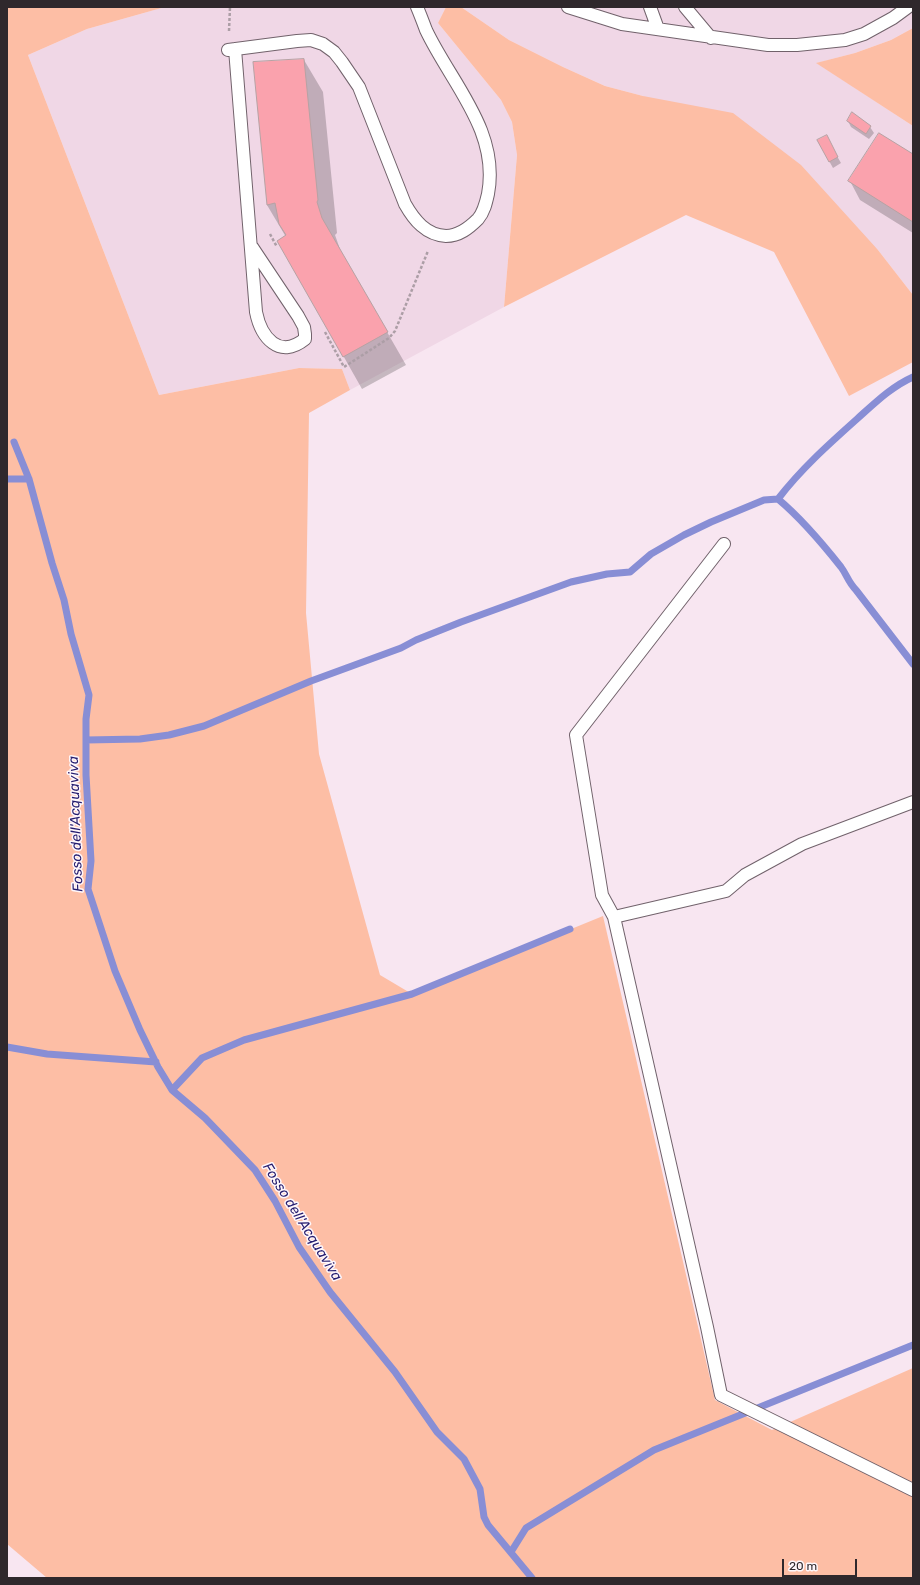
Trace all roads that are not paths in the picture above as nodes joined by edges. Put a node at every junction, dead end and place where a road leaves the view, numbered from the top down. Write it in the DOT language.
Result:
graph roads {
  1 [pos="417,7"];
  2 [pos="568,7"];
  3 [pos="650,7"];
  4 [pos="685,7"];
  5 [pos="908,7"];
  6 [pos="658,29"];
  7 [pos="711,38"];
  8 [pos="251,241"];
  9 [pos="724,544"];
  10 [pos="913,802"];
  11 [pos="614,917"];
  12 [pos="913,1490"];
  1 -- 8 [label="lane"];
  2 -- 6 [label="lane"];
  3 -- 6 [label="lane"];
  4 -- 7 [label="lane"];
  5 -- 7 [label="lane"];
  6 -- 7 [label="lane"];
  8 -- 8 [label="lane"];
  9 -- 11 [label="lane"];
  10 -- 11 [label="lane"];
  11 -- 12 [label="lane"];
}
